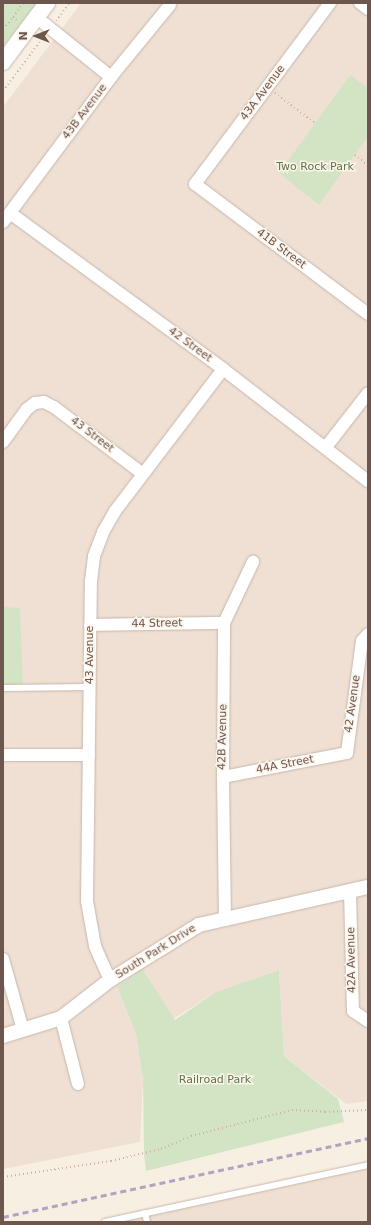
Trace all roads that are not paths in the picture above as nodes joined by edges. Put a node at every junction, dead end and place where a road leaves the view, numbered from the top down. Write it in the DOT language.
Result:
graph roads {
  1 [pos="47,3"];
  2 [pos="330,3"];
  3 [pos="360,3"];
  4 [pos="170,5"];
  5 [pos="368,9"];
  6 [pos="36,17"];
  7 [pos="3,62"];
  8 [pos="111,77"];
  9 [pos="195,184"];
  10 [pos="6,218"];
  11 [pos="368,314"];
  12 [pos="223,369"];
  13 [pos="368,393"];
  14 [pos="3,442"];
  15 [pos="326,447"];
  16 [pos="143,474"];
  17 [pos="368,480"];
  18 [pos="253,562"];
  19 [pos="224,623"];
  20 [pos="90,625"];
  21 [pos="368,634"];
  22 [pos="90,687"];
  23 [pos="3,688"];
  24 [pos="347,753"];
  25 [pos="3,755"];
  26 [pos="90,755"];
  27 [pos="222,777"];
  28 [pos="368,887"];
  29 [pos="350,891"];
  30 [pos="225,920"];
  31 [pos="3,958"];
  32 [pos="110,980"];
  33 [pos="61,1018"];
  34 [pos="368,1021"];
  35 [pos="23,1030"];
  36 [pos="3,1036"];
  37 [pos="78,1084"];
  38 [pos="368,1165"];
  39 [pos="145,1213"];
  40 [pos="105,1222"];
  41 [pos="147,1222"];
  1 -- 6 [label="main road"];
  2 -- 9 [label="street, 43A Avenue"];
  3 -- 5 [label="street"];
  4 -- 8 [label="street, 43B Avenue"];
  6 -- 7 [label="main road"];
  6 -- 8 [label="street"];
  8 -- 10 [label="street, 43B Avenue"];
  9 -- 11 [label="street, 41B Street"];
  10 -- 12 [label="street, 42 Street"];
  12 -- 15 [label="street, 42 Street"];
  12 -- 16 [label="street, 43 Avenue"];
  13 -- 15 [label="street"];
  14 -- 16 [label="street, 43 Street"];
  15 -- 17 [label="street, 42 Street"];
  16 -- 20 [label="street, 43 Avenue"];
  18 -- 19 [label="street, 42B Avenue"];
  19 -- 20 [label="street, 44 Street"];
  19 -- 27 [label="street, 42B Avenue"];
  20 -- 22 [label="street, 43 Avenue"];
  21 -- 24 [label="street, 42 Avenue"];
  22 -- 23 [label="lane"];
  22 -- 26 [label="street, 43 Avenue"];
  24 -- 27 [label="street, 44A Street"];
  25 -- 26 [label="street"];
  26 -- 32 [label="street, 43 Avenue"];
  27 -- 30 [label="street, 42B Avenue"];
  28 -- 29 [label="street, South Park Drive"];
  29 -- 30 [label="street, South Park Drive"];
  29 -- 34 [label="street, 42A Avenue"];
  30 -- 32 [label="street, South Park Drive"];
  31 -- 35 [label="street"];
  32 -- 33 [label="street, South Park Drive"];
  33 -- 35 [label="street, South Park Drive"];
  33 -- 37 [label="street"];
  35 -- 36 [label="street, South Park Drive"];
  38 -- 39 [label="lane"];
  39 -- 40 [label="lane"];
  39 -- 41 [label="lane"];
}
